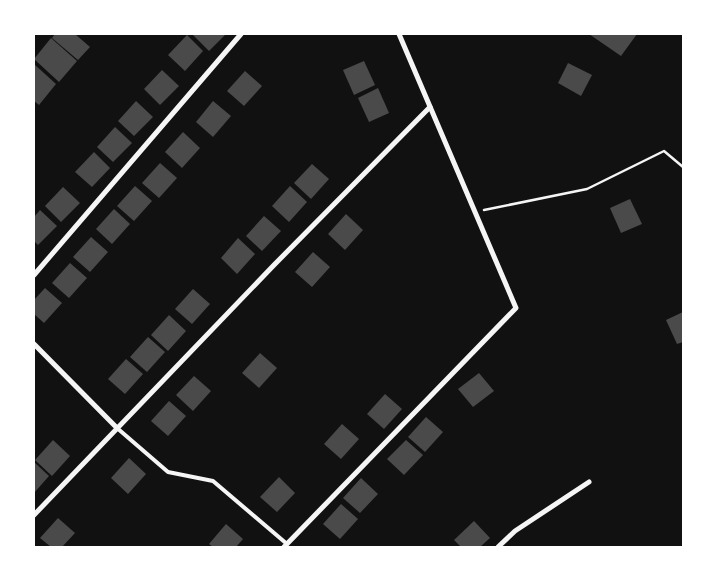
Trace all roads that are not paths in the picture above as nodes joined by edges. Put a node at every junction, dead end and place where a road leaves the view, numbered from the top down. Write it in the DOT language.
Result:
graph roads {
  1 [pos="241,34"];
  2 [pos="399,34"];
  3 [pos="430,107"];
  4 [pos="34,275"];
  5 [pos="34,344"];
  6 [pos="117,428"];
  7 [pos="589,482"];
  8 [pos="34,515"];
  9 [pos="285,546"];
  10 [pos="498,547"];
  1 -- 4 [label="street"];
  2 -- 3 [label="street"];
  3 -- 6 [label="street"];
  3 -- 9 [label="street"];
  5 -- 6 [label="street"];
  6 -- 8 [label="street"];
  6 -- 9 [label="lane"];
  7 -- 10 [label="street"];
}
